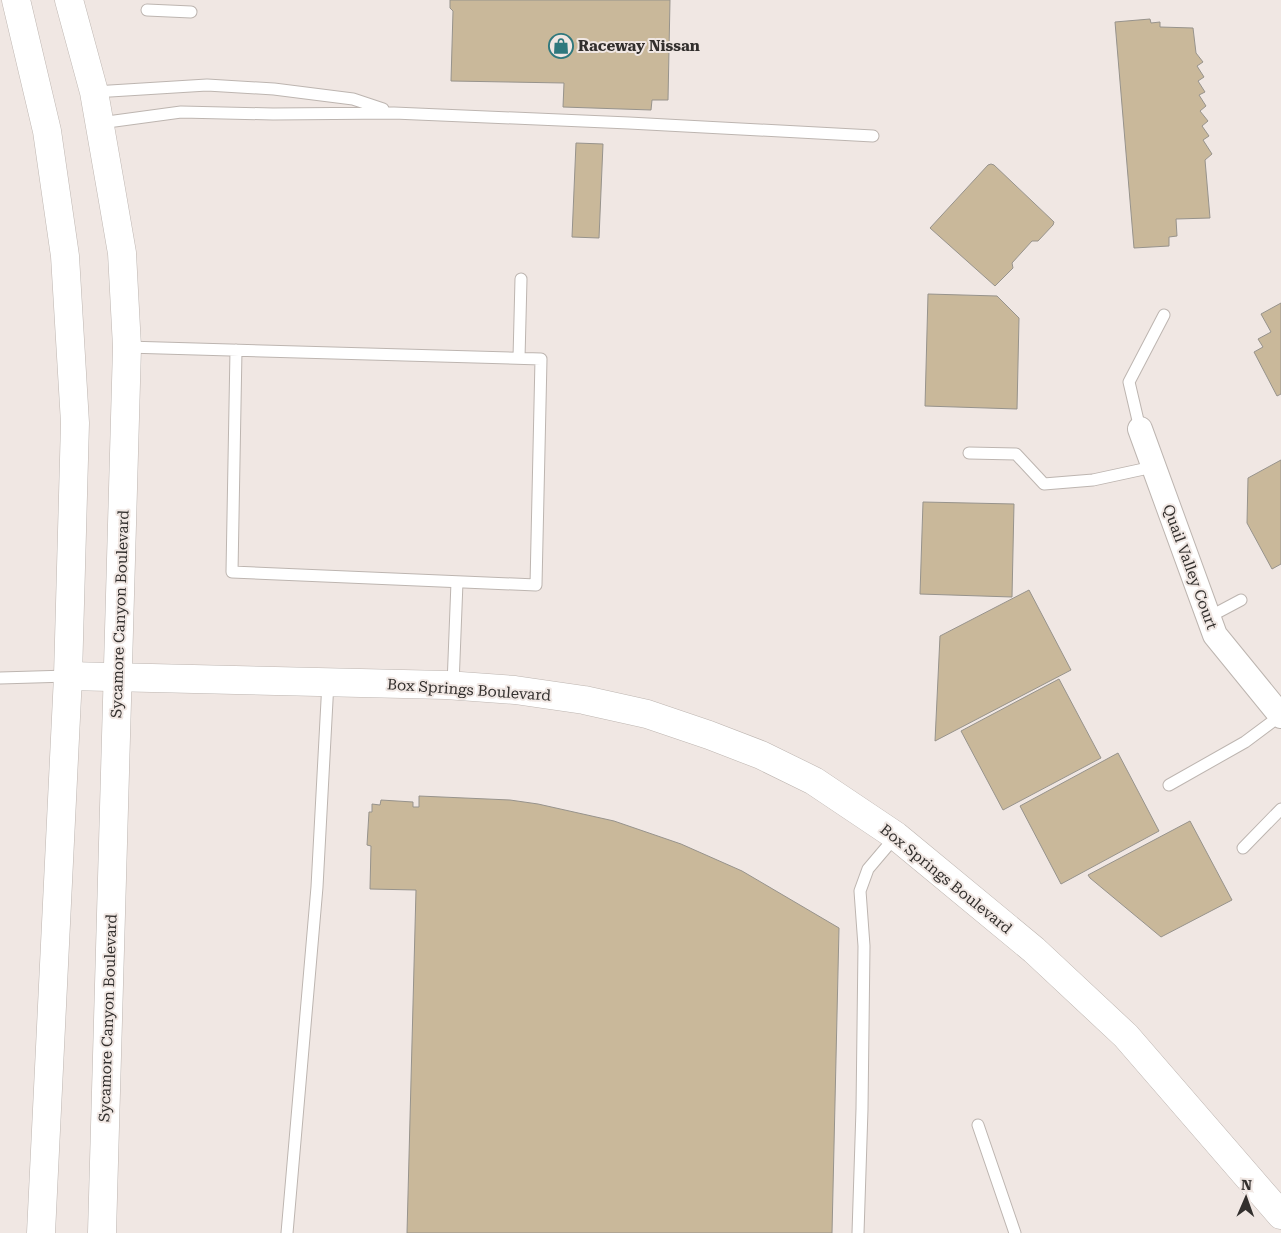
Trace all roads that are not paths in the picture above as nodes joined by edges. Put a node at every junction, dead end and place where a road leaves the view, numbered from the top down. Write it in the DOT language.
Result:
graph roads {
  1 [pos="16,0"];
  2 [pos="68,0"];
  3 [pos="148,10"];
  4 [pos="191,12"];
  5 [pos="94,92"];
  6 [pos="394,113"];
  7 [pos="100,123"];
  8 [pos="873,136"];
  9 [pos="521,279"];
  10 [pos="1164,315"];
  11 [pos="127,347"];
  12 [pos="236,350"];
  13 [pos="520,358"];
  14 [pos="1140,429"];
  15 [pos="968,453"];
  16 [pos="1153,466"];
  17 [pos="457,582"];
  18 [pos="1241,600"];
  19 [pos="1208,617"];
  20 [pos="68,676"];
  21 [pos="118,677"];
  22 [pos="0,678"];
  23 [pos="328,682"];
  24 [pos="452,685"];
  25 [pos="1281,716"];
  26 [pos="1168,785"];
  27 [pos="1281,810"];
  28 [pos="896,836"];
  29 [pos="1243,848"];
  30 [pos="978,1125"];
  31 [pos="1280,1212"];
  32 [pos="41,1233"];
  33 [pos="102,1233"];
  34 [pos="287,1233"];
  35 [pos="858,1233"];
  36 [pos="1015,1233"];
  1 -- 20 [label="main road"];
  2 -- 5 [label="main road, Sycamore Canyon Boulevard"];
  3 -- 4 [label="lane"];
  5 -- 6 [label="lane"];
  5 -- 7 [label="main road, Sycamore Canyon Boulevard"];
  6 -- 7 [label="lane"];
  6 -- 8 [label="lane"];
  7 -- 11 [label="main road, Sycamore Canyon Boulevard"];
  9 -- 13 [label="lane"];
  10 -- 14 [label="lane"];
  11 -- 12 [label="lane"];
  11 -- 21 [label="main road, Sycamore Canyon Boulevard"];
  12 -- 13 [label="lane"];
  12 -- 17 [label="lane"];
  13 -- 17 [label="lane"];
  14 -- 16 [label="street, Quail Valley Court"];
  15 -- 16 [label="lane"];
  16 -- 19 [label="street, Quail Valley Court"];
  17 -- 24 [label="lane"];
  18 -- 19 [label="lane"];
  19 -- 25 [label="street, Quail Valley Court"];
  20 -- 21 [label="main road, Box Springs Boulevard"];
  20 -- 22 [label="lane"];
  20 -- 32 [label="main road"];
  21 -- 23 [label="main road, Box Springs Boulevard"];
  21 -- 33 [label="main road, Sycamore Canyon Boulevard"];
  23 -- 24 [label="main road, Box Springs Boulevard"];
  23 -- 34 [label="lane"];
  24 -- 28 [label="main road, Box Springs Boulevard"];
  25 -- 26 [label="lane"];
  27 -- 29 [label="lane"];
  28 -- 31 [label="main road, Box Springs Boulevard"];
  28 -- 35 [label="lane"];
  30 -- 36 [label="lane"];
}
